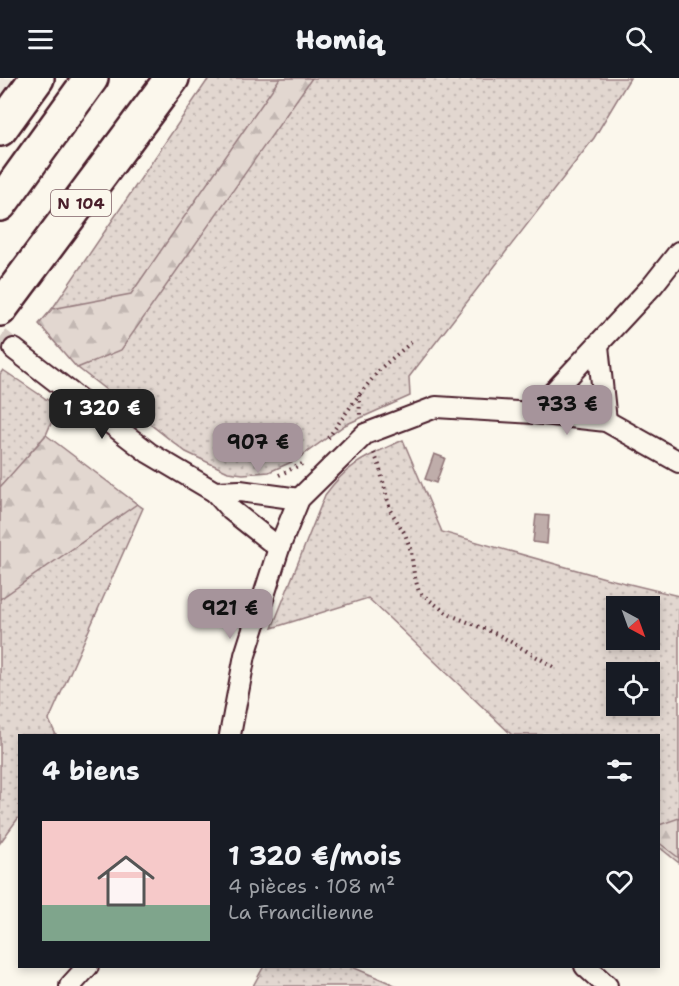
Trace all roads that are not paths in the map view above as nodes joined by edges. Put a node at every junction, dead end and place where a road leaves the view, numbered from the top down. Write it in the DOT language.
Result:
graph roads {
  1 [pos="37,78"];
  2 [pos="91,78"];
  3 [pos="172,78"];
  4 [pos="0,129"];
  5 [pos="0,204"];
  6 [pos="679,252"];
  7 [pos="0,309"];
  8 [pos="598,346"];
  9 [pos="14,349"];
  10 [pos="534,413"];
  11 [pos="606,421"];
  12 [pos="679,462"];
  13 [pos="215,492"];
  14 [pos="299,499"];
  15 [pos="279,548"];
  16 [pos="230,734"];
  17 [pos="86,968"];
  18 [pos="587,968"];
  19 [pos="70,986"];
  20 [pos="607,986"];
  1 -- 4 [label="highway"];
  2 -- 5 [label="highway"];
  3 -- 7 [label="highway, N 104"];
  6 -- 8 [label="street"];
  8 -- 10 [label="street"];
  8 -- 11 [label="street"];
  9 -- 13 [label="street"];
  10 -- 11 [label="street"];
  10 -- 14 [label="street"];
  11 -- 12 [label="street"];
  13 -- 14 [label="street"];
  13 -- 15 [label="street"];
  14 -- 15 [label="street"];
  15 -- 16 [label="street"];
  17 -- 19 [label="street"];
  18 -- 20 [label="street"];
}
